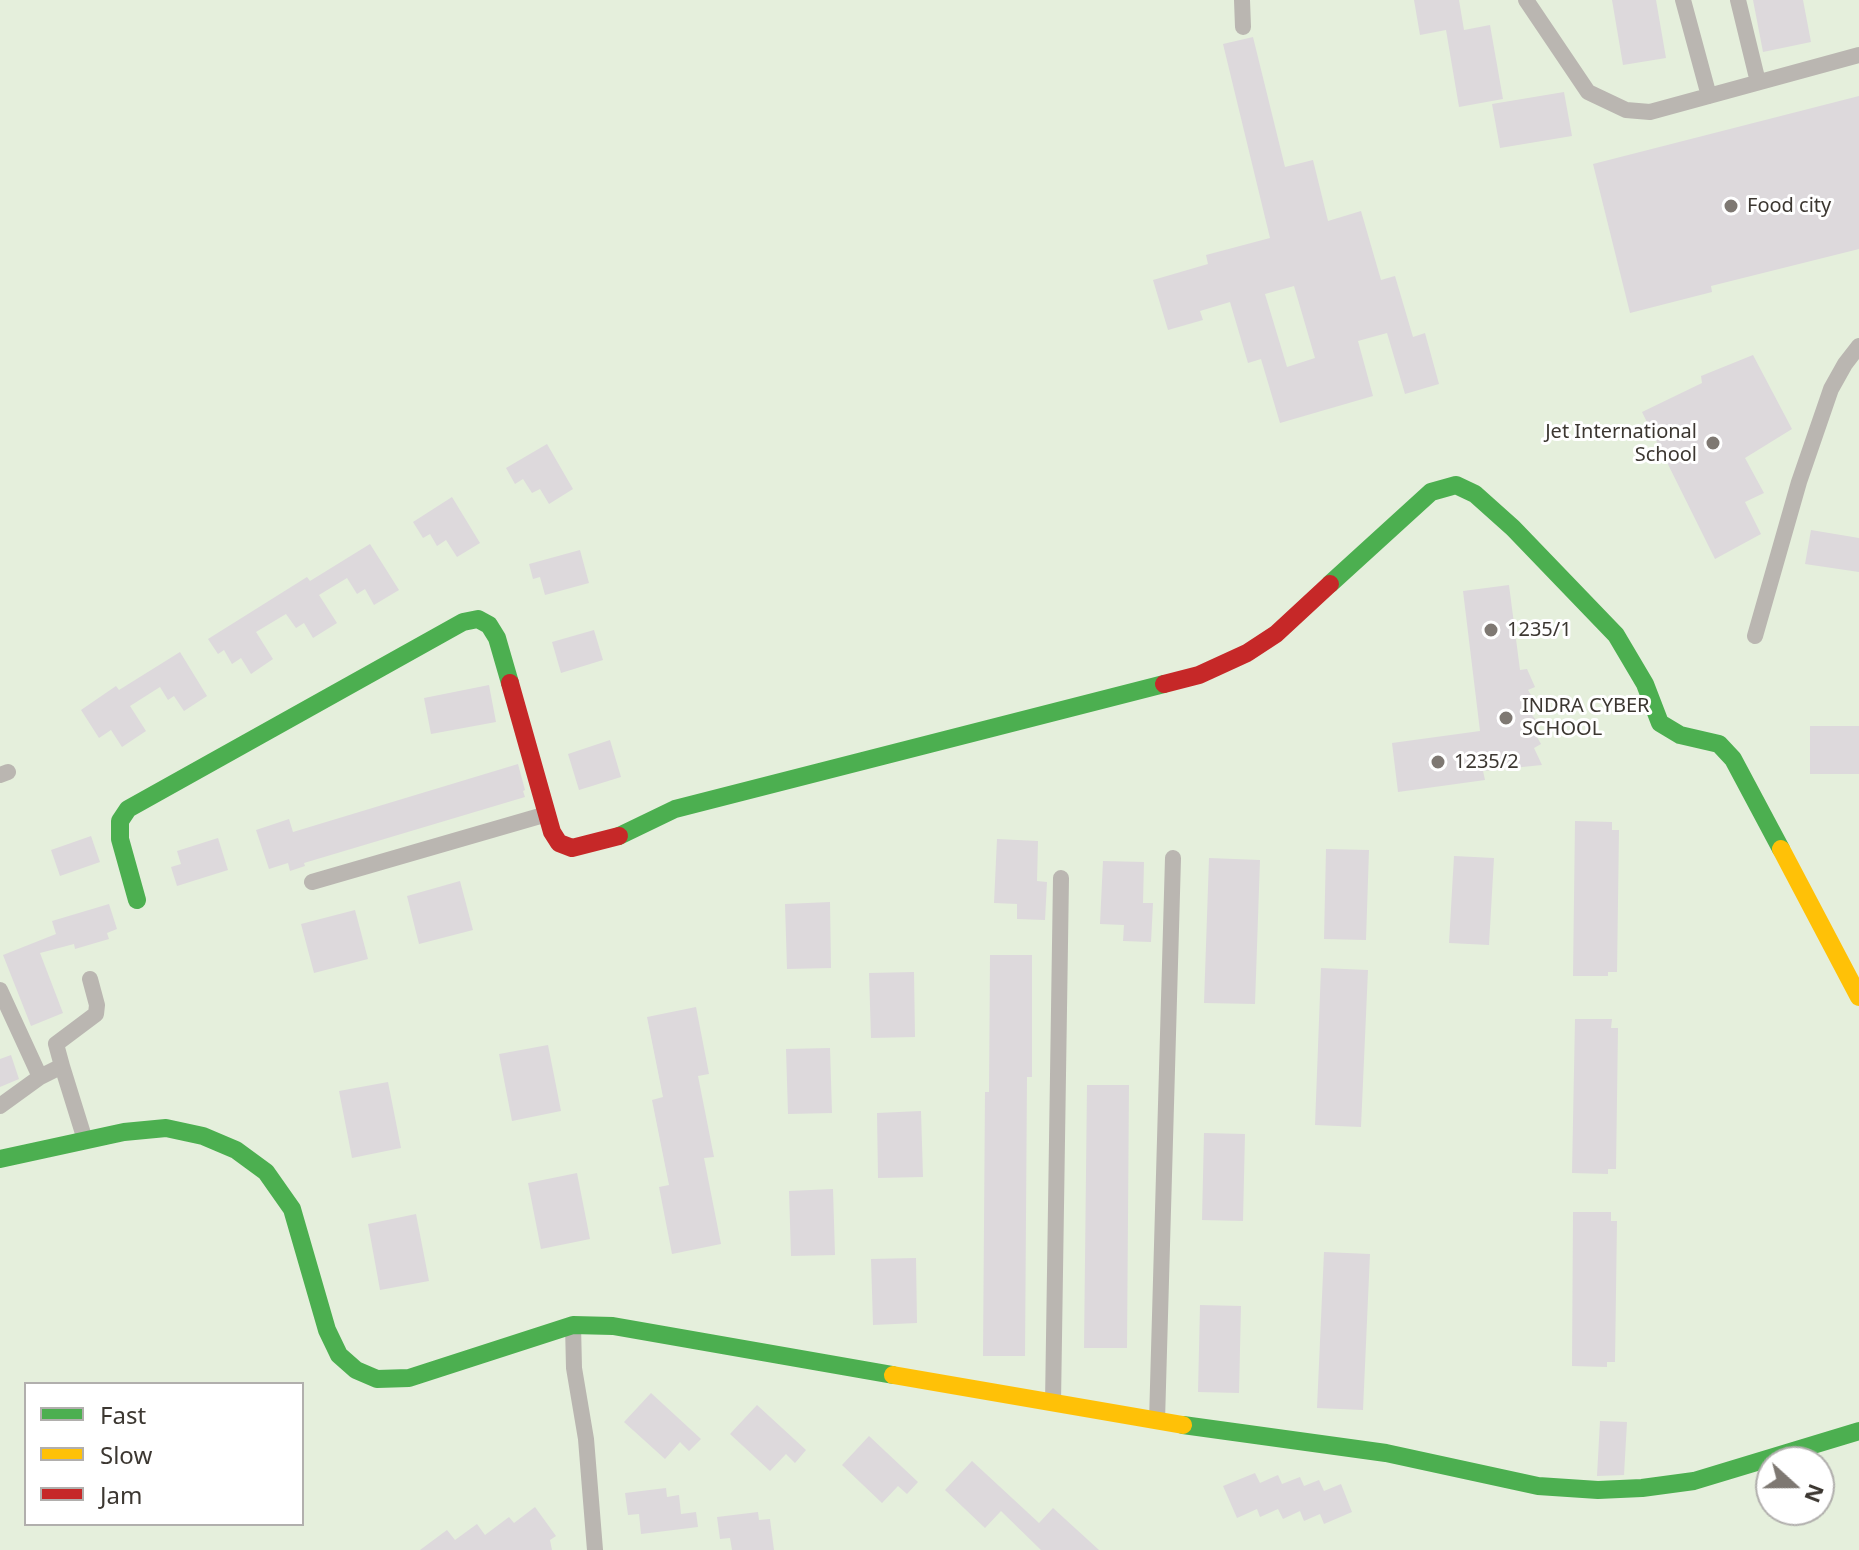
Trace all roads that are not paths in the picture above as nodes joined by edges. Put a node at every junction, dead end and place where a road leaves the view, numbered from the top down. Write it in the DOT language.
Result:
graph roads {
  1 [pos="1242,0"];
  2 [pos="1526,0"];
  3 [pos="1683,0"];
  4 [pos="1738,0"];
  5 [pos="1243,27"];
  6 [pos="1859,55"];
  7 [pos="1758,82"];
  8 [pos="1709,96"];
  9 [pos="1859,346"];
  10 [pos="1755,636"];
  11 [pos="547,814"];
  12 [pos="1173,858"];
  13 [pos="1061,878"];
  14 [pos="312,882"];
  15 [pos="137,900"];
  16 [pos="90,979"];
  17 [pos="0,990"];
  18 [pos="1859,997"];
  19 [pos="62,1066"];
  20 [pos="40,1077"];
  21 [pos="0,1106"];
  22 [pos="85,1140"];
  23 [pos="0,1159"];
  24 [pos="573,1325"];
  25 [pos="1053,1403"];
  26 [pos="1157,1421"];
  27 [pos="1859,1431"];
  28 [pos="595,1550"];
  1 -- 5 [label="street"];
  2 -- 8 [label="street"];
  3 -- 8 [label="street"];
  4 -- 7 [label="street"];
  6 -- 7 [label="street"];
  7 -- 8 [label="street"];
  9 -- 10 [label="street"];
  11 -- 14 [label="street"];
  11 -- 15 [label="street"];
  11 -- 18 [label="street"];
  12 -- 26 [label="street"];
  13 -- 25 [label="street"];
  16 -- 19 [label="street"];
  17 -- 20 [label="street"];
  19 -- 20 [label="street"];
  19 -- 22 [label="street"];
  20 -- 21 [label="street"];
  22 -- 23 [label="street"];
  22 -- 24 [label="street"];
  24 -- 25 [label="street"];
  24 -- 28 [label="street"];
  25 -- 26 [label="street"];
  26 -- 27 [label="street"];
}
